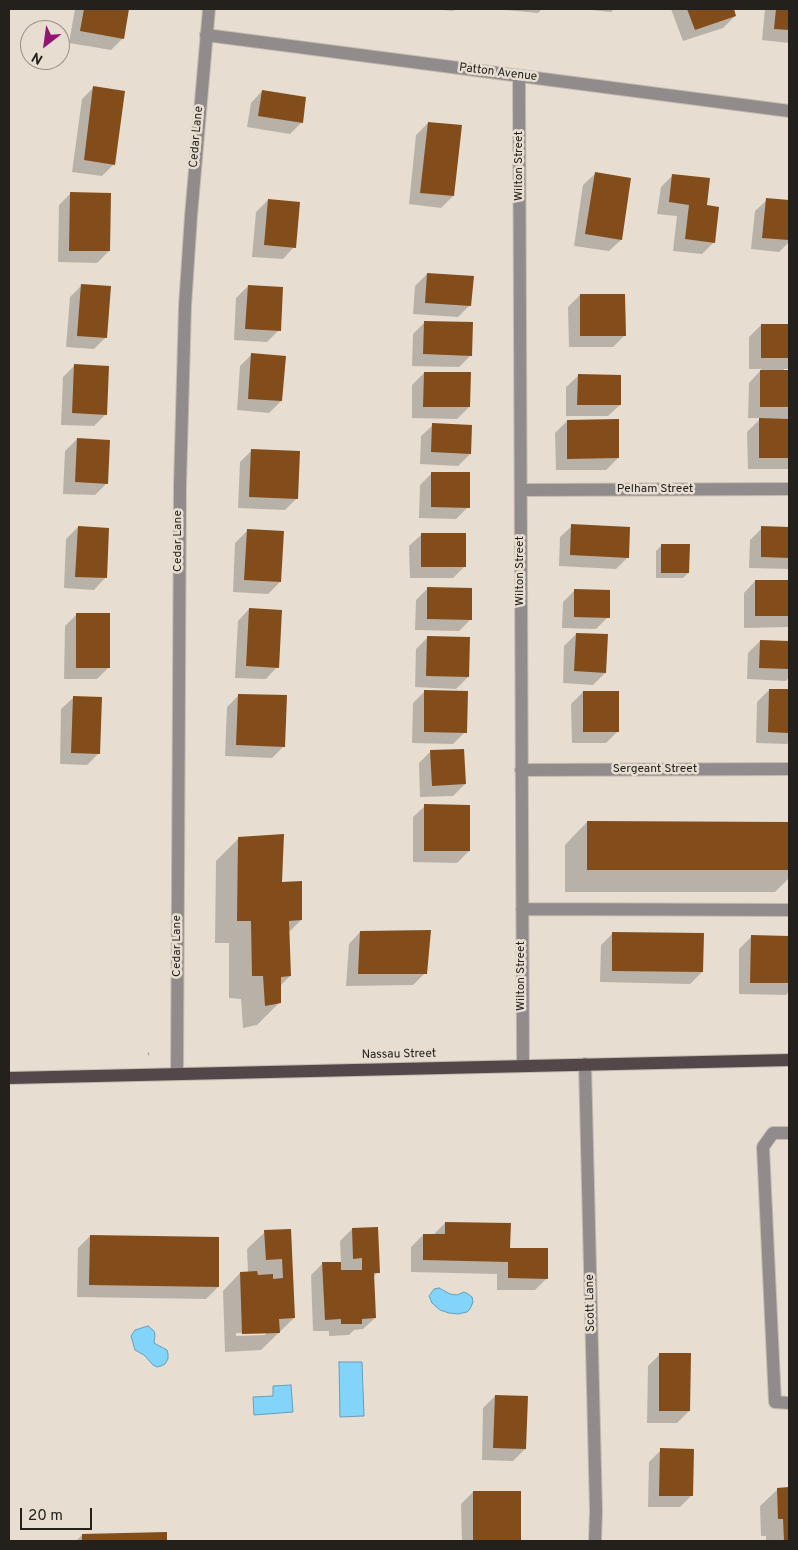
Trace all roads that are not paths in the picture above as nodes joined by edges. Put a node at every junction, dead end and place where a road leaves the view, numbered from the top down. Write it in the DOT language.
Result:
graph roads {
  1 [pos="209,9"];
  2 [pos="206,35"];
  3 [pos="520,76"];
  4 [pos="789,111"];
  5 [pos="789,489"];
  6 [pos="520,490"];
  7 [pos="789,769"];
  8 [pos="521,770"];
  9 [pos="522,909"];
  10 [pos="789,910"];
  11 [pos="789,1060"];
  12 [pos="585,1064"];
  13 [pos="522,1066"];
  14 [pos="177,1074"];
  15 [pos="9,1078"];
  16 [pos="789,1133"];
  17 [pos="789,1403"];
  18 [pos="595,1541"];
  1 -- 2 [label="street, Cedar Lane"];
  2 -- 3 [label="street, Patton Avenue"];
  2 -- 14 [label="street, Cedar Lane"];
  3 -- 4 [label="street, Patton Avenue"];
  3 -- 6 [label="street, Wilton Street"];
  5 -- 6 [label="street, Pelham Street"];
  6 -- 8 [label="street, Wilton Street"];
  7 -- 8 [label="street, Sergeant Street"];
  8 -- 9 [label="street, Wilton Street"];
  9 -- 10 [label="street"];
  9 -- 13 [label="street, Wilton Street"];
  11 -- 12 [label="main road, Nassau Street"];
  12 -- 13 [label="main road, Nassau Street"];
  12 -- 18 [label="street, Scott Lane"];
  13 -- 14 [label="main road, Nassau Street"];
  14 -- 15 [label="main road, Nassau Street"];
  16 -- 17 [label="street"];
}
